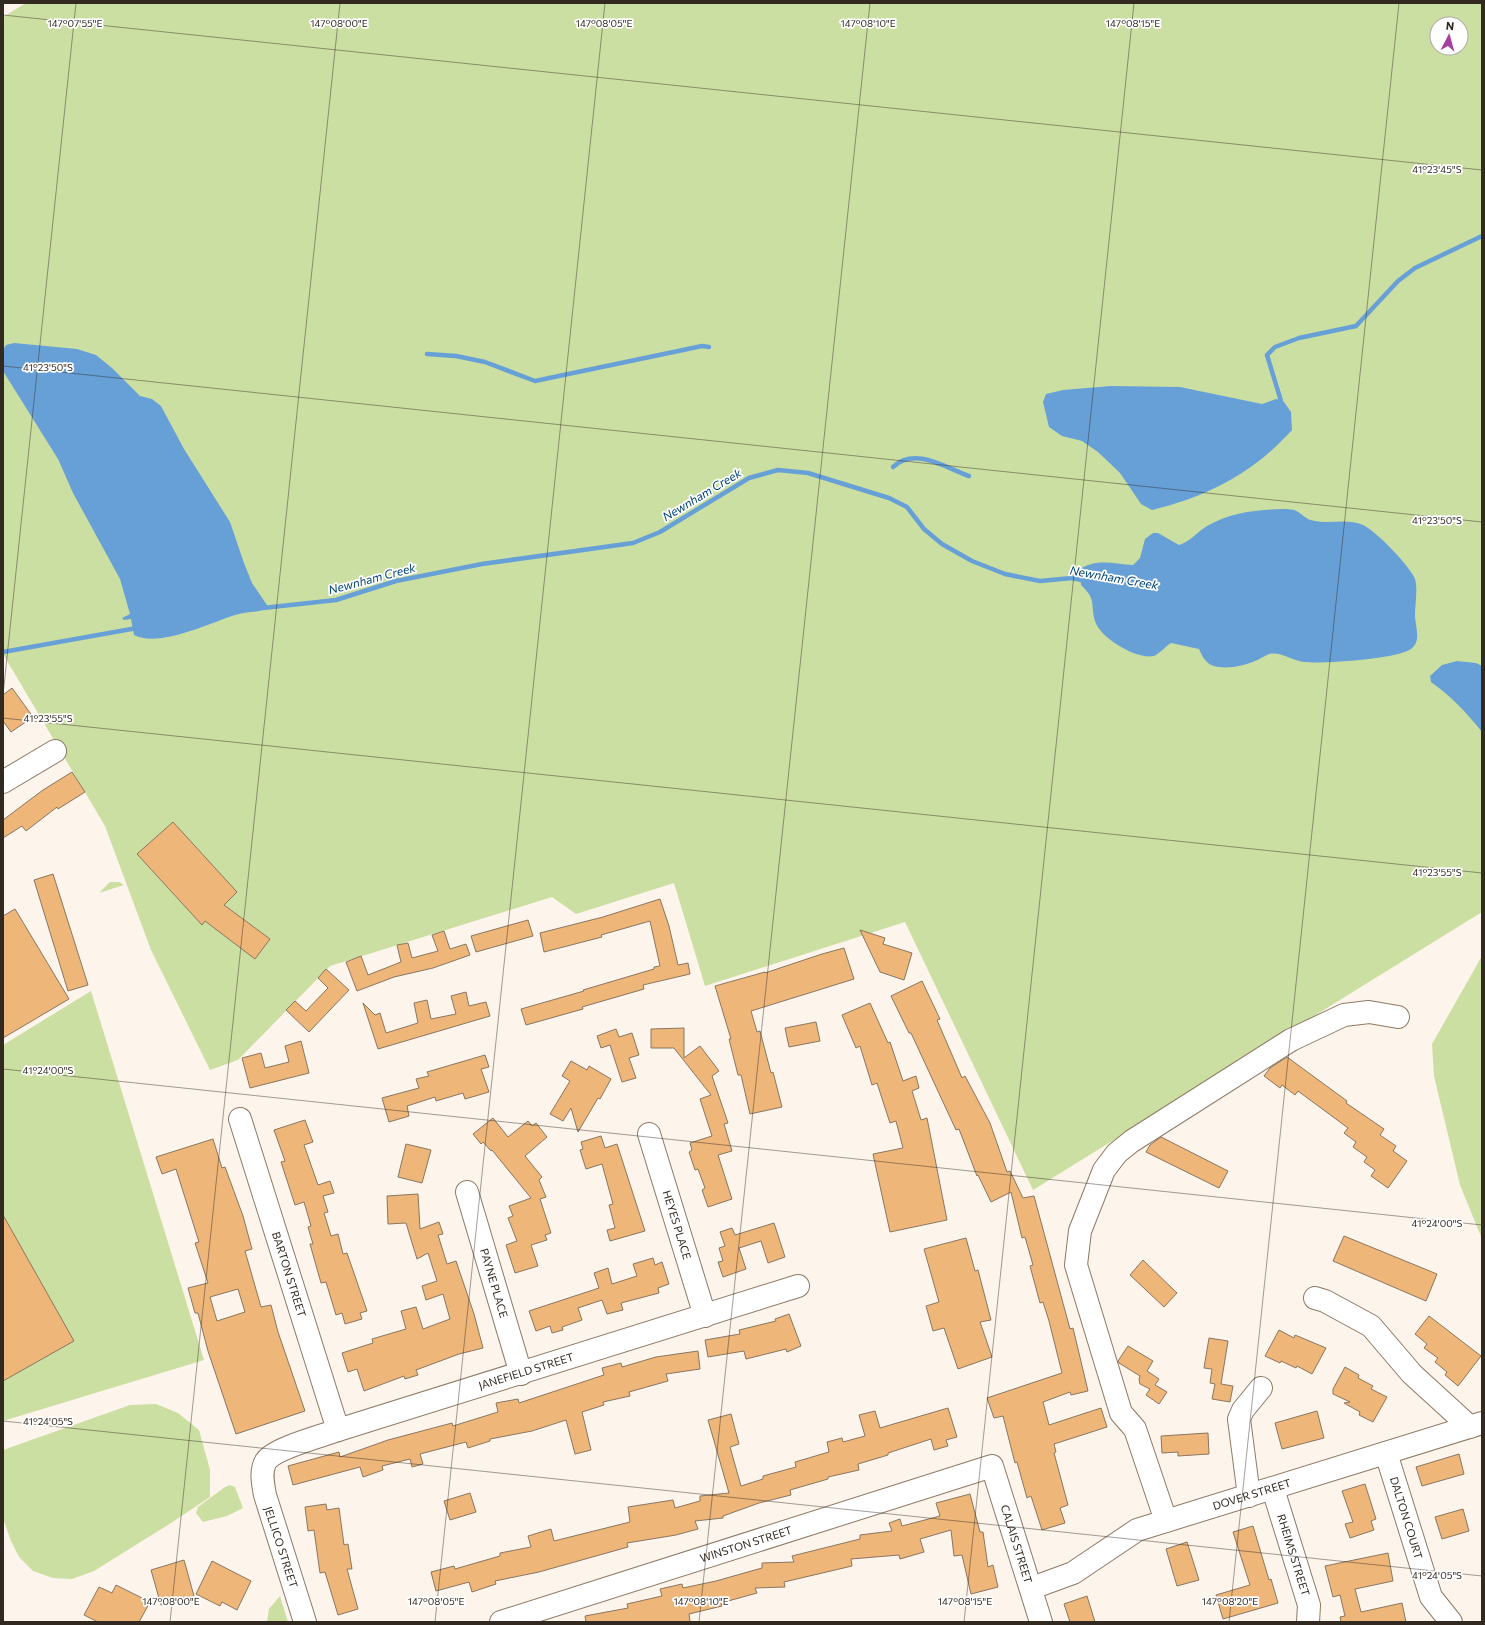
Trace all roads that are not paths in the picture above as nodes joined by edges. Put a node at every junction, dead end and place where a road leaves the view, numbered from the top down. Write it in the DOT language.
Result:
graph roads {
  1 [pos="54,751"];
  2 [pos="3,782"];
  3 [pos="1398,1018"];
  4 [pos="240,1119"];
  5 [pos="649,1134"];
  6 [pos="467,1192"];
  7 [pos="798,1286"];
  8 [pos="1315,1298"];
  9 [pos="705,1316"];
  10 [pos="521,1374"];
  11 [pos="1261,1388"];
  12 [pos="1476,1425"];
  13 [pos="338,1430"];
  14 [pos="1386,1453"];
  15 [pos="992,1466"];
  16 [pos="263,1470"];
  17 [pos="1273,1489"];
  18 [pos="1249,1496"];
  19 [pos="1166,1521"];
  20 [pos="1032,1588"];
  21 [pos="305,1622"];
  22 [pos="501,1622"];
  23 [pos="1042,1622"];
  24 [pos="1308,1622"];
  25 [pos="1451,1622"];
  1 -- 2 [label="street"];
  3 -- 19 [label="street"];
  4 -- 13 [label="street, BARTON STREET"];
  5 -- 9 [label="street, HEYES PLACE"];
  6 -- 10 [label="street, PAYNE PLACE"];
  7 -- 9 [label="street, JANEFIELD STREET"];
  8 -- 12 [label="street"];
  9 -- 10 [label="street, JANEFIELD STREET"];
  10 -- 13 [label="street, JANEFIELD STREET"];
  11 -- 18 [label="street"];
  12 -- 14 [label="street, DOVER STREET"];
  13 -- 16 [label="street, JANEFIELD STREET"];
  14 -- 17 [label="street, DOVER STREET"];
  14 -- 25 [label="street, DALTON COURT"];
  15 -- 20 [label="street, CALAIS STREET"];
  15 -- 22 [label="street, WINSTON STREET"];
  16 -- 21 [label="street, JELLICO STREET"];
  17 -- 18 [label="street, DOVER STREET"];
  17 -- 24 [label="street, RHEIMS STREET"];
  18 -- 19 [label="street, DOVER STREET"];
  19 -- 20 [label="street, DOVER STREET"];
  20 -- 23 [label="street, CALAIS STREET"];
}
